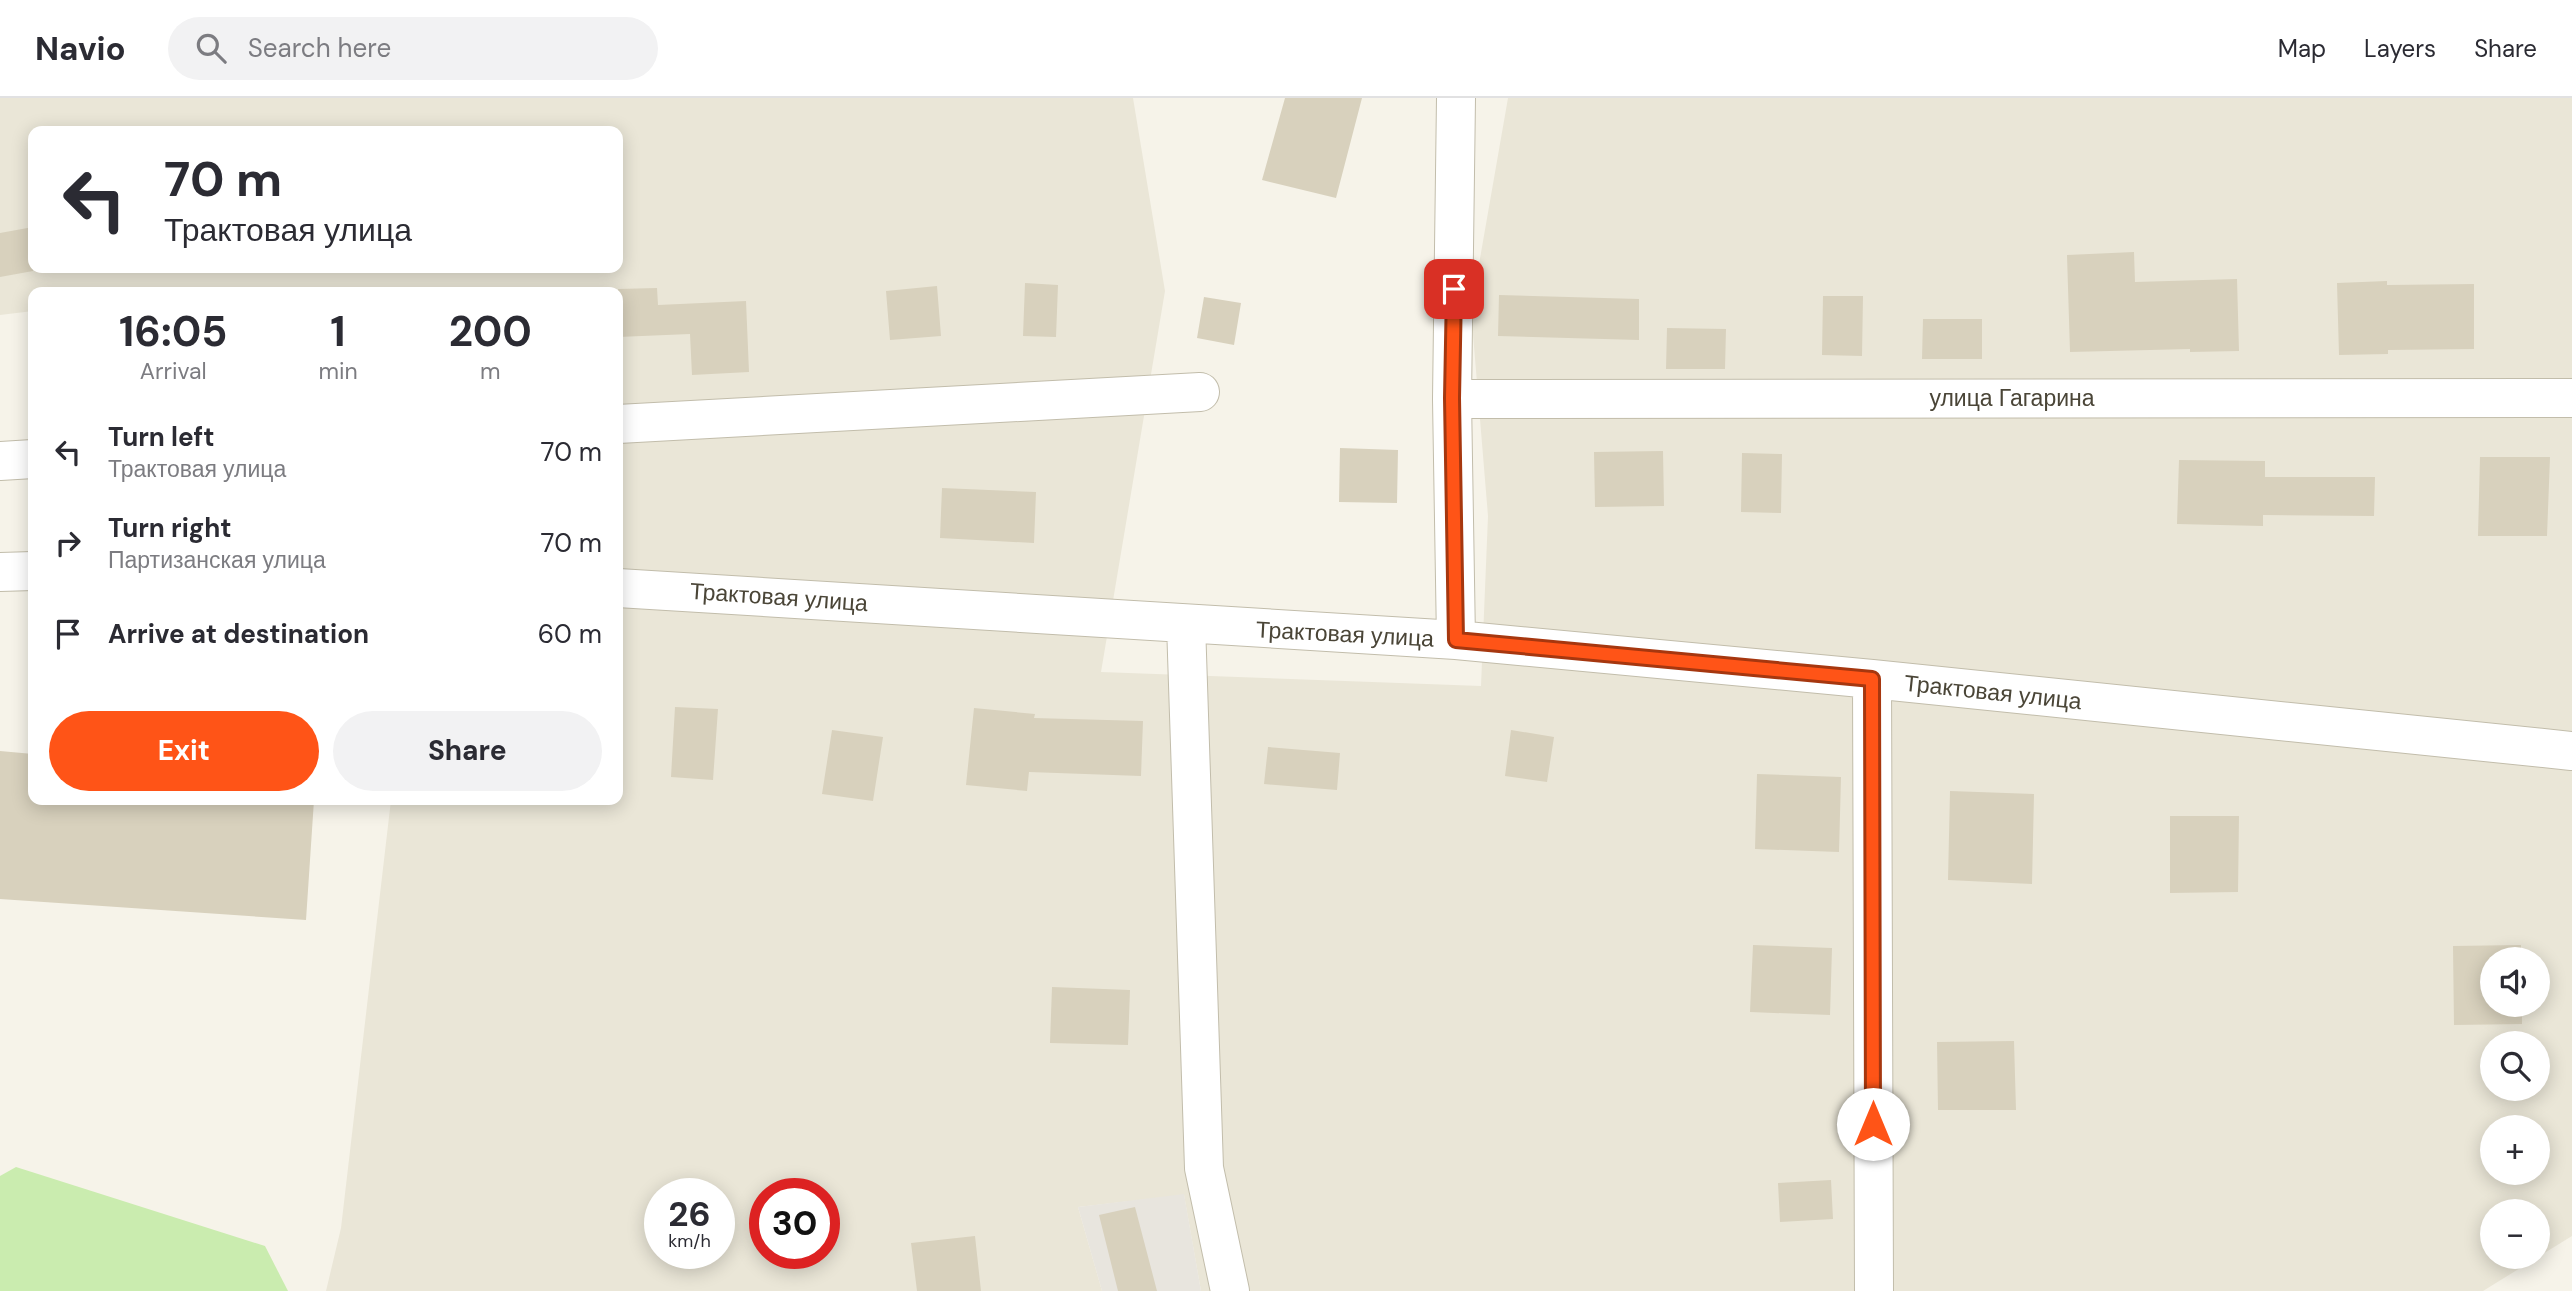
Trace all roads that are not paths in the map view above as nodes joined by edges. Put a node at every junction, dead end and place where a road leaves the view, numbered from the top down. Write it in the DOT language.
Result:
graph roads {
  1 [pos="1456,98"];
  2 [pos="1200,392"];
  3 [pos="1452,398"];
  4 [pos="2572,398"];
  5 [pos="623,424"];
  6 [pos="28,458"];
  7 [pos="0,461"];
  8 [pos="28,571"];
  9 [pos="0,572"];
  10 [pos="623,588"];
  11 [pos="1186,624"];
  12 [pos="1456,640"];
  13 [pos="1872,679"];
  14 [pos="2572,751"];
  15 [pos="1230,1291"];
  16 [pos="1874,1291"];
  1 -- 3 [label="street"];
  2 -- 5 [label="street"];
  3 -- 4 [label="street, улица Гагарина"];
  3 -- 12 [label="street"];
  6 -- 7 [label="street"];
  8 -- 9 [label="street"];
  10 -- 11 [label="street, Трактовая улица"];
  11 -- 12 [label="street, Трактовая улица"];
  11 -- 15 [label="street"];
  12 -- 13 [label="street, Трактовая улица"];
  13 -- 14 [label="street, Трактовая улица"];
  13 -- 16 [label="street"];
}
